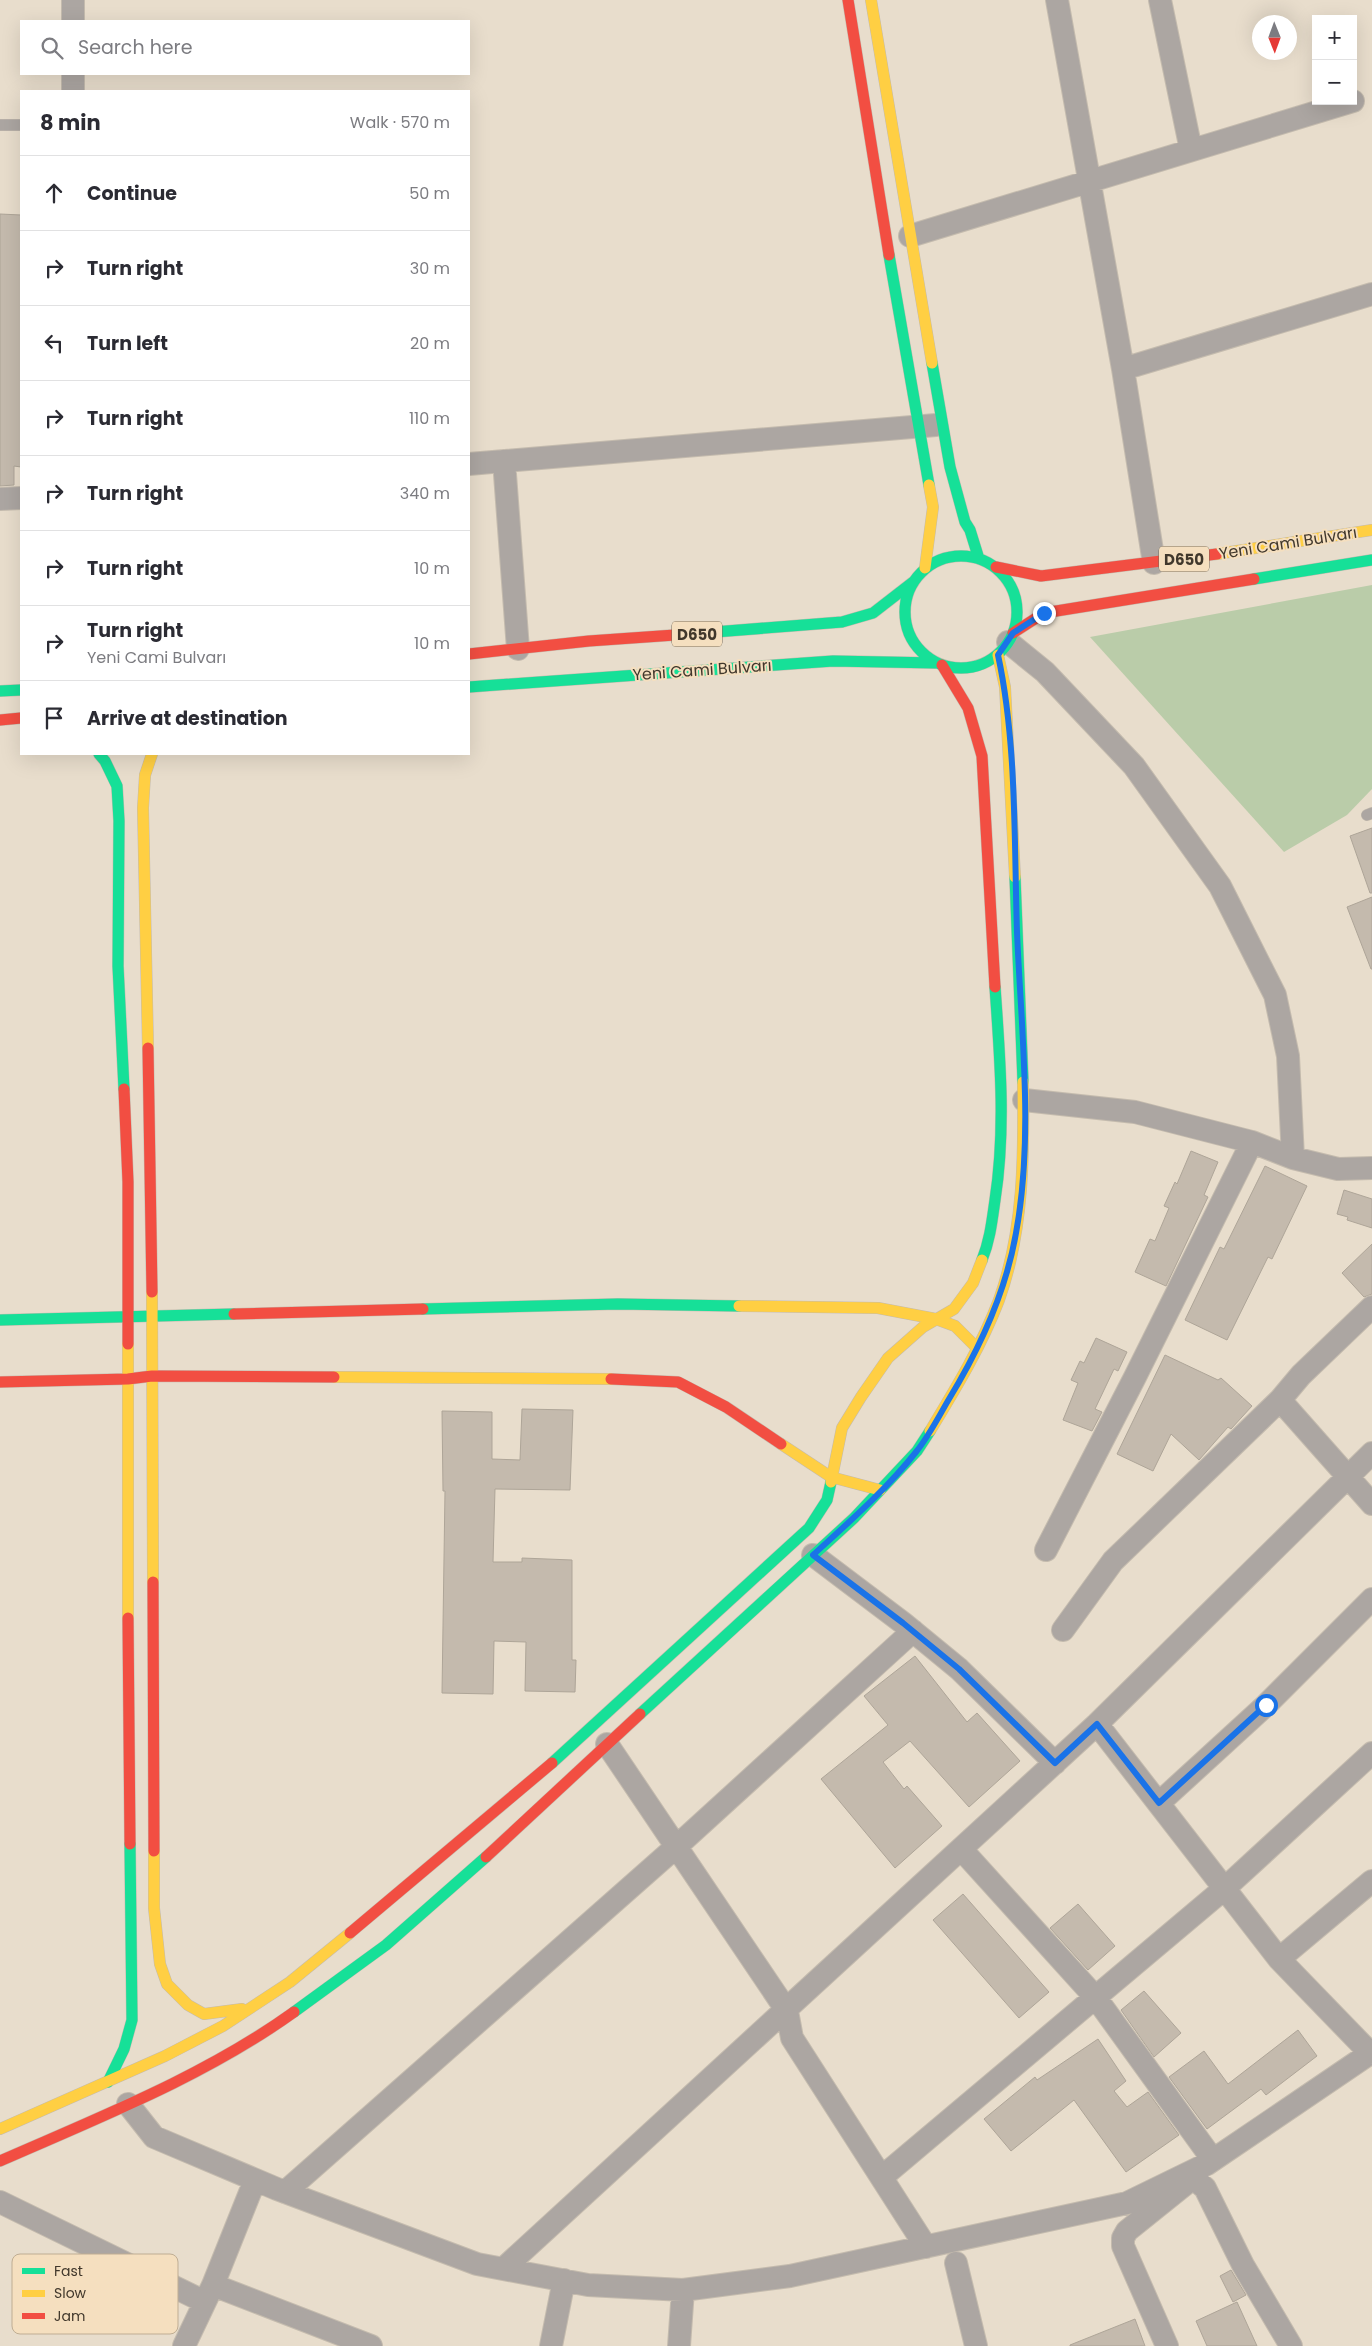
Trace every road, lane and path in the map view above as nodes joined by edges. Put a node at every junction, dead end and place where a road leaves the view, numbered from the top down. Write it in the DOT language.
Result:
graph roads {
  1 [pos="73,0"];
  2 [pos="848,0"];
  3 [pos="871,0"];
  4 [pos="1056,0"];
  5 [pos="1160,0"];
  6 [pos="73,20"];
  7 [pos="73,75"];
  8 [pos="73,90"];
  9 [pos="1372,96"];
  10 [pos="1357,100"];
  11 [pos="1340,105"];
  12 [pos="0,125"];
  13 [pos="20,125"];
  14 [pos="1191,150"];
  15 [pos="1089,182"];
  16 [pos="910,236"];
  17 [pos="1372,294"];
  18 [pos="1123,369"];
  19 [pos="943,424"];
  20 [pos="919,427"];
  21 [pos="504,461"];
  22 [pos="470,464"];
  23 [pos="0,498"];
  24 [pos="20,498"];
  25 [pos="1372,530"];
  26 [pos="980,559"];
  27 [pos="1372,560"];
  28 [pos="1154,563"];
  29 [pos="996,567"];
  30 [pos="925,568"];
  31 [pos="913,582"];
  32 [pos="1006,644"];
  33 [pos="518,649"];
  34 [pos="470,654"];
  35 [pos="939,664"];
  36 [pos="470,687"];
  37 [pos="20,690"];
  38 [pos="0,692"];
  39 [pos="20,718"];
  40 [pos="0,720"];
  41 [pos="100,755"];
  42 [pos="152,755"];
  43 [pos="1024,1100"];
  44 [pos="1252,1142"];
  45 [pos="1293,1158"];
  46 [pos="1372,1168"];
  47 [pos="1372,1307"];
  48 [pos="152,1316"];
  49 [pos="128,1318"];
  50 [pos="936,1319"];
  51 [pos="0,1320"];
  52 [pos="977,1348"];
  53 [pos="152,1376"];
  54 [pos="128,1379"];
  55 [pos="0,1382"];
  56 [pos="1280,1400"];
  57 [pos="1372,1453"];
  58 [pos="831,1477"];
  59 [pos="1348,1477"];
  60 [pos="880,1490"];
  61 [pos="1372,1504"];
  62 [pos="1046,1550"];
  63 [pos="813,1555"];
  64 [pos="1372,1598"];
  65 [pos="1063,1630"];
  66 [pos="913,1631"];
  67 [pos="1097,1724"];
  68 [pos="607,1744"];
  69 [pos="1371,1755"];
  70 [pos="1055,1763"];
  71 [pos="1159,1803"];
  72 [pos="677,1846"];
  73 [pos="962,1850"];
  74 [pos="1372,1881"];
  75 [pos="1225,1888"];
  76 [pos="1279,1959"];
  77 [pos="1096,1998"];
  78 [pos="251,2007"];
  79 [pos="787,2011"];
  80 [pos="1371,2052"];
  81 [pos="108,2082"];
  82 [pos="128,2104"];
  83 [pos="0,2129"];
  84 [pos="1213,2160"];
  85 [pos="0,2161"];
  86 [pos="882,2178"];
  87 [pos="255,2180"];
  88 [pos="285,2192"];
  89 [pos="0,2202"];
  90 [pos="926,2247"];
  91 [pos="119,2254"];
  92 [pos="956,2263"];
  93 [pos="504,2269"];
  94 [pos="178,2280"];
  95 [pos="564,2280"];
  96 [pos="682,2290"];
  97 [pos="209,2293"];
  98 [pos="184,2346"];
  99 [pos="371,2346"];
  100 [pos="551,2346"];
  101 [pos="679,2346"];
  102 [pos="976,2346"];
  103 [pos="1167,2346"];
  104 [pos="1291,2346"];
  1 -- 6 [label="street"];
  2 -- 20 [label="street"];
  3 -- 16 [label="street"];
  4 -- 15 [label="street"];
  5 -- 14 [label="street"];
  7 -- 8 [label="street"];
  9 -- 10 [label="street"];
  11 -- 14 [label="street"];
  12 -- 13 [label="lane"];
  14 -- 15 [label="street"];
  15 -- 16 [label="street"];
  15 -- 18 [label="street"];
  16 -- 19 [label="street"];
  17 -- 18 [label="street"];
  18 -- 28 [label="street"];
  19 -- 20 [label="street"];
  19 -- 26 [label="street"];
  20 -- 21 [label="street"];
  20 -- 30 [label="street"];
  21 -- 22 [label="street"];
  21 -- 33 [label="street"];
  23 -- 24 [label="street"];
  25 -- 28 [label="street, Yeni Cami Bulvarı / D650"];
  26 -- 29 [label="street"];
  26 -- 30 [label="street"];
  27 -- 32 [label="street, Yeni Cami Bulvarı"];
  28 -- 29 [label="street, Yeni Cami Bulvarı / D650"];
  29 -- 32 [label="street"];
  30 -- 31 [label="street"];
  31 -- 33 [label="street, D650"];
  31 -- 35 [label="street"];
  32 -- 35 [label="street"];
  32 -- 43 [label="street"];
  32 -- 45 [label="street"];
  33 -- 34 [label="street, D650"];
  35 -- 36 [label="street, Yeni Cami Bulvarı"];
  35 -- 50 [label="street"];
  37 -- 38 [label="street"];
  39 -- 40 [label="street"];
  41 -- 49 [label="street"];
  42 -- 48 [label="street"];
  43 -- 44 [label="street"];
  43 -- 52 [label="street"];
  44 -- 45 [label="street"];
  44 -- 62 [label="street"];
  45 -- 46 [label="street"];
  47 -- 56 [label="street"];
  48 -- 49 [label="street"];
  48 -- 50 [label="street"];
  48 -- 53 [label="street"];
  49 -- 51 [label="street"];
  49 -- 54 [label="street"];
  50 -- 52 [label="street"];
  50 -- 58 [label="street"];
  52 -- 60 [label="street"];
  53 -- 54 [label="street"];
  53 -- 58 [label="street"];
  53 -- 78 [label="street"];
  54 -- 55 [label="street"];
  54 -- 81 [label="street"];
  56 -- 59 [label="street"];
  56 -- 65 [label="street"];
  57 -- 59 [label="street"];
  58 -- 60 [label="street"];
  58 -- 78 [label="street"];
  59 -- 61 [label="street"];
  59 -- 67 [label="street"];
  60 -- 63 [label="street"];
  63 -- 66 [label="street"];
  63 -- 68 [label="street"];
  64 -- 71 [label="street"];
  66 -- 70 [label="street"];
  66 -- 72 [label="street"];
  67 -- 70 [label="street"];
  67 -- 71 [label="street"];
  68 -- 72 [label="street"];
  68 -- 82 [label="street"];
  69 -- 75 [label="street"];
  70 -- 73 [label="street"];
  71 -- 75 [label="street"];
  72 -- 79 [label="street"];
  72 -- 88 [label="street"];
  73 -- 77 [label="street"];
  73 -- 79 [label="street"];
  74 -- 76 [label="street"];
  75 -- 76 [label="street"];
  75 -- 77 [label="street"];
  76 -- 80 [label="street"];
  77 -- 84 [label="street"];
  77 -- 86 [label="street"];
  78 -- 81 [label="street"];
  79 -- 86 [label="street"];
  79 -- 93 [label="street"];
  80 -- 84 [label="street"];
  81 -- 83 [label="street"];
  82 -- 85 [label="street"];
  82 -- 87 [label="street"];
  84 -- 90 [label="street"];
  86 -- 90 [label="street"];
  87 -- 88 [label="street"];
  87 -- 97 [label="street"];
  88 -- 93 [label="street"];
  89 -- 91 [label="street"];
  90 -- 96 [label="street"];
  92 -- 102 [label="street"];
  93 -- 95 [label="street"];
  94 -- 97 [label="street"];
  95 -- 96 [label="street"];
  95 -- 100 [label="street"];
  96 -- 101 [label="street"];
  97 -- 98 [label="street"];
  97 -- 99 [label="street"];
  103 -- 104 [label="street"];
}
